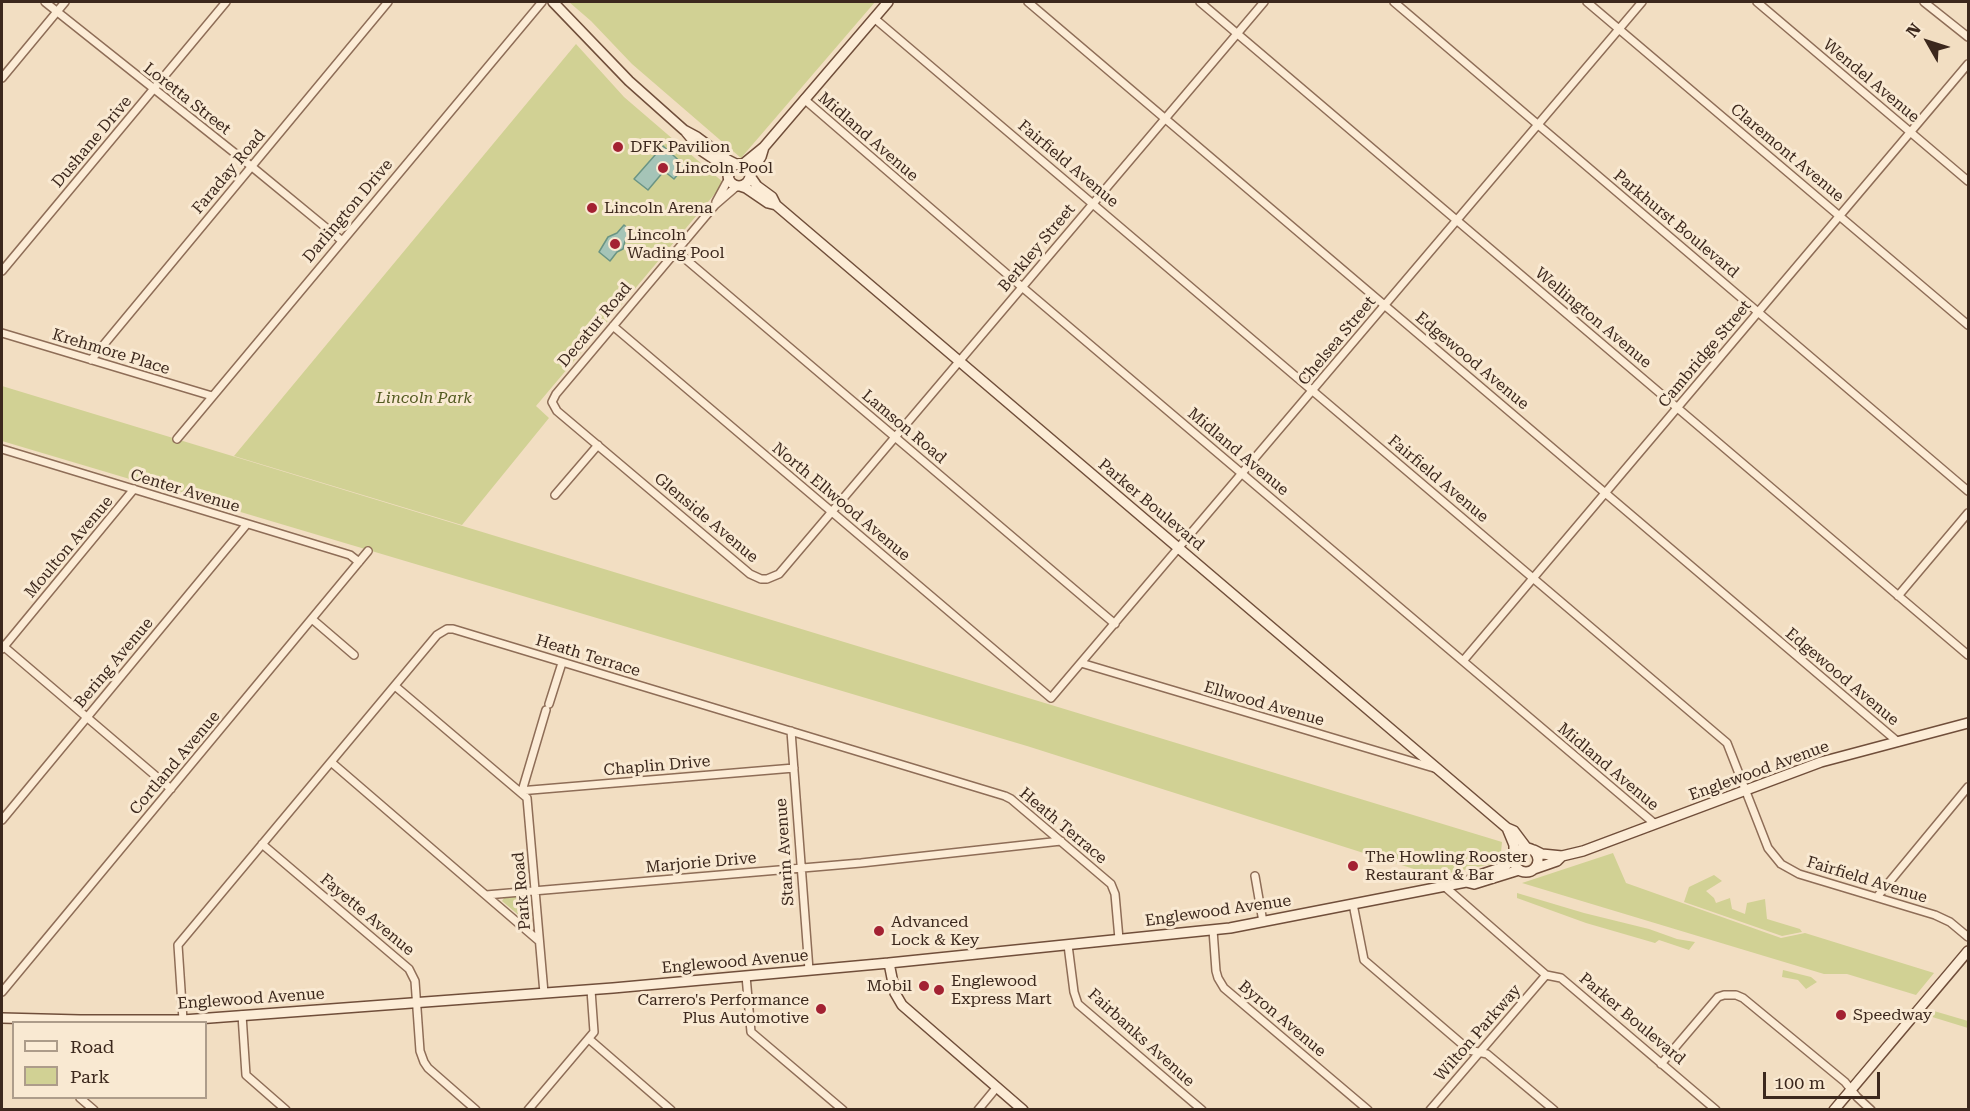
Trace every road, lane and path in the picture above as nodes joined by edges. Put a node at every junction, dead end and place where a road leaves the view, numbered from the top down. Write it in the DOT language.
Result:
graph roads {
  1 [pos="45,2"];
  2 [pos="65,2"];
  3 [pos="226,2"];
  4 [pos="388,2"];
  5 [pos="542,2"];
  6 [pos="553,2"];
  7 [pos="888,2"];
  8 [pos="1028,2"];
  9 [pos="1200,2"];
  10 [pos="1264,2"];
  11 [pos="1394,2"];
  12 [pos="1587,2"];
  13 [pos="1642,2"];
  14 [pos="1757,2"];
  15 [pos="1924,2"];
  16 [pos="57,11"];
  17 [pos="874,18"];
  18 [pos="1618,29"];
  19 [pos="1237,33"];
  20 [pos="1968,37"];
  21 [pos="1968,64"];
  22 [pos="2,78"];
  23 [pos="153,89"];
  24 [pos="804,99"];
  25 [pos="1165,118"];
  26 [pos="1539,125"];
  27 [pos="684,130"];
  28 [pos="1910,132"];
  29 [pos="764,147"];
  30 [pos="740,165"];
  31 [pos="251,166"];
  32 [pos="750,174"];
  33 [pos="729,176"];
  34 [pos="1968,181"];
  35 [pos="739,186"];
  36 [pos="1093,203"];
  37 [pos="715,205"];
  38 [pos="776,205"];
  39 [pos="1840,216"];
  40 [pos="1457,220"];
  41 [pos="341,240"];
  42 [pos="676,251"];
  43 [pos="2,271"];
  44 [pos="1022,286"];
  45 [pos="1385,305"];
  46 [pos="1758,312"];
  47 [pos="1968,325"];
  48 [pos="613,326"];
  49 [pos="2,333"];
  50 [pos="91,360"];
  51 [pos="959,361"];
  52 [pos="1313,390"];
  53 [pos="212,396"];
  54 [pos="1677,408"];
  55 [pos="557,411"];
  56 [pos="895,437"];
  57 [pos="177,439"];
  58 [pos="598,445"];
  59 [pos="5,450"];
  60 [pos="2,459"];
  61 [pos="1242,473"];
  62 [pos="134,489"];
  63 [pos="1968,491"];
  64 [pos="1605,493"];
  65 [pos="555,495"];
  66 [pos="832,512"];
  67 [pos="1968,513"];
  68 [pos="247,524"];
  69 [pos="1179,548"];
  70 [pos="368,550"];
  71 [pos="359,562"];
  72 [pos="1533,578"];
  73 [pos="1898,596"];
  74 [pos="312,619"];
  75 [pos="1115,624"];
  76 [pos="2,647"];
  77 [pos="354,655"];
  78 [pos="1968,655"];
  79 [pos="1462,661"];
  80 [pos="562,663"];
  81 [pos="1082,663"];
  82 [pos="395,686"];
  83 [pos="1051,698"];
  84 [pos="87,718"];
  85 [pos="1968,723"];
  86 [pos="791,731"];
  87 [pos="1898,742"];
  88 [pos="331,762"];
  89 [pos="794,768"];
  90 [pos="1439,770"];
  91 [pos="1968,787"];
  92 [pos="171,789"];
  93 [pos="1746,790"];
  94 [pos="521,791"];
  95 [pos="2,820"];
  96 [pos="1655,824"];
  97 [pos="1507,828"];
  98 [pos="1061,841"];
  99 [pos="262,844"];
  100 [pos="1530,849"];
  101 [pos="1562,856"];
  102 [pos="1514,858"];
  103 [pos="801,867"];
  104 [pos="1534,868"];
  105 [pos="1519,870"];
  106 [pos="1255,876"];
  107 [pos="1467,882"];
  108 [pos="1444,886"];
  109 [pos="535,890"];
  110 [pos="486,895"];
  111 [pos="1877,897"];
  112 [pos="1353,904"];
  113 [pos="1263,922"];
  114 [pos="1212,930"];
  115 [pos="1968,937"];
  116 [pos="1119,939"];
  117 [pos="539,940"];
  118 [pos="1068,945"];
  119 [pos="1968,951"];
  120 [pos="889,963"];
  121 [pos="809,970"];
  122 [pos="1546,975"];
  123 [pos="746,976"];
  124 [pos="591,990"];
  125 [pos="2,992"];
  126 [pos="544,993"];
  127 [pos="417,1003"];
  128 [pos="242,1015"];
  129 [pos="2,1018"];
  130 [pos="183,1020"];
  131 [pos="29,1021"];
  132 [pos="589,1039"];
  133 [pos="1479,1052"];
  134 [pos="1661,1064"];
  135 [pos="997,1087"];
  136 [pos="1851,1090"];
  137 [pos="81,1099"];
  138 [pos="94,1110"];
  139 [pos="286,1110"];
  140 [pos="476,1110"];
  141 [pos="528,1110"];
  142 [pos="671,1110"];
  143 [pos="843,1110"];
  144 [pos="978,1110"];
  145 [pos="1023,1110"];
  146 [pos="1202,1110"];
  147 [pos="1368,1110"];
  148 [pos="1430,1110"];
  149 [pos="1554,1110"];
  150 [pos="1716,1110"];
  151 [pos="1834,1110"];
  152 [pos="1871,1110"];
  1 -- 16 [label="street, Loretta Street"];
  2 -- 16 [label="street"];
  3 -- 23 [label="street, Dushane Drive"];
  4 -- 31 [label="street, Faraday Road"];
  5 -- 41 [label="street, Darlington Drive"];
  6 -- 27 [label="street, Parker Boulevard"];
  7 -- 17 [label="street"];
  8 -- 25 [label="street, Edgewood Avenue"];
  9 -- 19 [label="street, Wellington Avenue"];
  10 -- 19 [label="street, Berkley Street"];
  11 -- 26 [label="street, Parkhurst Boulevard"];
  12 -- 18 [label="street, Claremont Avenue"];
  13 -- 18 [label="street, Chelsea Street"];
  14 -- 28 [label="street, Wendel Avenue"];
  15 -- 20 [label="street"];
  16 -- 22 [label="street"];
  16 -- 23 [label="street, Loretta Street"];
  17 -- 24 [label="street"];
  17 -- 36 [label="street, Fairfield Avenue"];
  18 -- 26 [label="street, Chelsea Street"];
  18 -- 39 [label="street, Claremont Avenue"];
  19 -- 25 [label="street, Berkley Street"];
  19 -- 40 [label="street, Wellington Avenue"];
  21 -- 28 [label="street, Cambridge Street"];
  23 -- 31 [label="street, Loretta Street"];
  23 -- 43 [label="street, Dushane Drive"];
  24 -- 29 [label="street"];
  24 -- 44 [label="street, Midland Avenue"];
  25 -- 36 [label="street, Berkley Street"];
  25 -- 45 [label="street, Edgewood Avenue"];
  26 -- 40 [label="street, Chelsea Street"];
  26 -- 46 [label="street, Parkhurst Boulevard"];
  27 -- 30 [label="street, Parker Boulevard"];
  27 -- 33 [label="street, Parker Boulevard"];
  28 -- 34 [label="street, Wendel Avenue"];
  28 -- 39 [label="street, Cambridge Street"];
  29 -- 30 [label="street"];
  29 -- 32 [label="street"];
  30 -- 32 [label="street, Parker Boulevard"];
  30 -- 33 [label="street"];
  31 -- 41 [label="street, Loretta Street"];
  31 -- 50 [label="street, Faraday Road"];
  32 -- 35 [label="street"];
  32 -- 38 [label="street, Parker Boulevard"];
  33 -- 35 [label="street, Parker Boulevard"];
  33 -- 37 [label="street, Decatur Road"];
  35 -- 37 [label="street, Decatur Road"];
  35 -- 38 [label="street, Parker Boulevard"];
  36 -- 44 [label="street, Berkley Street"];
  36 -- 52 [label="street, Fairfield Avenue"];
  37 -- 42 [label="street, Decatur Road"];
  38 -- 51 [label="street, Parker Boulevard"];
  39 -- 46 [label="street, Cambridge Street"];
  39 -- 47 [label="street, Claremont Avenue"];
  40 -- 45 [label="street, Chelsea Street"];
  40 -- 54 [label="street, Wellington Avenue"];
  41 -- 53 [label="street, Darlington Drive"];
  42 -- 48 [label="street, Decatur Road"];
  42 -- 56 [label="street, Lamson Road"];
  44 -- 51 [label="street, Berkley Street"];
  44 -- 61 [label="street, Midland Avenue"];
  45 -- 52 [label="street, Chelsea Street"];
  45 -- 64 [label="street, Edgewood Avenue"];
  46 -- 54 [label="street, Cambridge Street"];
  46 -- 63 [label="street, Parkhurst Boulevard"];
  48 -- 55 [label="street, Decatur Road"];
  48 -- 66 [label="street, North Ellwood Avenue"];
  49 -- 50 [label="street, Krehmore Place"];
  50 -- 53 [label="street, Krehmore Place"];
  51 -- 56 [label="street, Berkley Street"];
  51 -- 69 [label="street, Parker Boulevard"];
  52 -- 61 [label="street, Chelsea Street"];
  52 -- 72 [label="street, Fairfield Avenue"];
  53 -- 57 [label="street, Darlington Drive"];
  54 -- 64 [label="street, Cambridge Street"];
  54 -- 73 [label="street, Wellington Avenue"];
  55 -- 58 [label="street, Glenside Avenue"];
  56 -- 66 [label="street, Berkley Street"];
  56 -- 75 [label="street, Lamson Road"];
  58 -- 65 [label="street"];
  58 -- 66 [label="street, Glenside Avenue"];
  59 -- 60 [label="street"];
  59 -- 62 [label="street, Center Avenue"];
  61 -- 69 [label="street, Chelsea Street"];
  61 -- 79 [label="street, Midland Avenue"];
  62 -- 68 [label="street, Center Avenue"];
  62 -- 76 [label="street, Moulton Avenue"];
  64 -- 72 [label="street, Cambridge Street"];
  64 -- 87 [label="street, Edgewood Avenue"];
  66 -- 83 [label="street, North Ellwood Avenue"];
  67 -- 73 [label="street"];
  68 -- 71 [label="street, Center Avenue"];
  68 -- 84 [label="street, Bering Avenue"];
  69 -- 75 [label="street, Chelsea Street"];
  69 -- 90 [label="street, Parker Boulevard"];
  70 -- 71 [label="street, Cortland Avenue"];
  71 -- 74 [label="street, Cortland Avenue"];
  72 -- 79 [label="street, Cambridge Street"];
  72 -- 93 [label="street, Fairfield Avenue"];
  73 -- 78 [label="street, Wellington Avenue"];
  74 -- 77 [label="street"];
  74 -- 92 [label="street, Cortland Avenue"];
  75 -- 81 [label="street, Chelsea Street"];
  76 -- 84 [label="street"];
  79 -- 96 [label="street, Midland Avenue"];
  80 -- 82 [label="street, Heath Terrace"];
  80 -- 86 [label="street, Heath Terrace"];
  80 -- 94 [label="street"];
  81 -- 83 [label="street, Chelsea Street"];
  81 -- 90 [label="street, Ellwood Avenue"];
  82 -- 88 [label="street, Heath Terrace"];
  82 -- 94 [label="street"];
  84 -- 92 [label="street"];
  84 -- 95 [label="street, Bering Avenue"];
  85 -- 87 [label="street, Englewood Avenue"];
  86 -- 89 [label="street, Starin Avenue"];
  86 -- 98 [label="street, Heath Terrace"];
  87 -- 93 [label="street, Englewood Avenue"];
  88 -- 99 [label="street, Heath Terrace"];
  88 -- 110 [label="street"];
  89 -- 94 [label="street, Chaplin Drive"];
  89 -- 103 [label="street, Starin Avenue"];
  90 -- 97 [label="street, Parker Boulevard"];
  91 -- 111 [label="street"];
  92 -- 125 [label="street, Cortland Avenue"];
  93 -- 96 [label="street, Englewood Avenue"];
  93 -- 111 [label="street, Fairfield Avenue"];
  94 -- 109 [label="street, Park Road"];
  96 -- 101 [label="street, Englewood Avenue"];
  97 -- 100 [label="street, Parker Boulevard"];
  97 -- 102 [label="street"];
  98 -- 103 [label="street, Marjorie Drive"];
  98 -- 116 [label="street, Heath Terrace"];
  99 -- 127 [label="street, Fayette Avenue"];
  99 -- 130 [label="street, Heath Terrace"];
  100 -- 101 [label="street, Englewood Avenue"];
  100 -- 102 [label="street, Englewood Avenue"];
  100 -- 104 [label="street"];
  101 -- 104 [label="street, Englewood Avenue"];
  102 -- 105 [label="street"];
  102 -- 107 [label="street, Englewood Avenue"];
  103 -- 109 [label="street, Marjorie Drive"];
  103 -- 121 [label="street, Starin Avenue"];
  104 -- 105 [label="street, Englewood Avenue"];
  105 -- 107 [label="street, Englewood Avenue"];
  106 -- 113 [label="street"];
  107 -- 108 [label="street, Englewood Avenue"];
  108 -- 112 [label="street, Englewood Avenue"];
  108 -- 122 [label="street, Parker Boulevard"];
  109 -- 110 [label="street, Marjorie Drive"];
  109 -- 117 [label="street, Park Road"];
  110 -- 117 [label="street"];
  111 -- 115 [label="street, Fairfield Avenue"];
  112 -- 113 [label="street, Englewood Avenue"];
  112 -- 133 [label="street"];
  113 -- 114 [label="street, Englewood Avenue"];
  114 -- 116 [label="street, Englewood Avenue"];
  114 -- 147 [label="street, Byron Avenue"];
  116 -- 118 [label="street, Englewood Avenue"];
  117 -- 126 [label="street, Park Road"];
  118 -- 120 [label="street, Englewood Avenue"];
  118 -- 146 [label="street, Fairbanks Avenue"];
  119 -- 136 [label="street"];
  120 -- 121 [label="street, Englewood Avenue"];
  120 -- 135 [label="street"];
  121 -- 123 [label="street, Englewood Avenue"];
  122 -- 133 [label="street, Wilton Parkway"];
  122 -- 134 [label="street, Parker Boulevard"];
  123 -- 124 [label="street, Englewood Avenue"];
  123 -- 143 [label="street"];
  124 -- 126 [label="street, Englewood Avenue"];
  124 -- 132 [label="street"];
  126 -- 127 [label="street, Englewood Avenue"];
  127 -- 128 [label="street, Englewood Avenue"];
  127 -- 140 [label="street, Fayette Avenue"];
  128 -- 130 [label="street, Englewood Avenue"];
  128 -- 139 [label="street"];
  129 -- 131 [label="street, Englewood Avenue"];
  130 -- 131 [label="street, Englewood Avenue"];
  132 -- 141 [label="street"];
  132 -- 142 [label="street"];
  133 -- 148 [label="street, Wilton Parkway"];
  133 -- 149 [label="street"];
  134 -- 136 [label="street"];
  134 -- 150 [label="street, Parker Boulevard"];
  135 -- 144 [label="street"];
  135 -- 145 [label="street"];
  136 -- 151 [label="street"];
  136 -- 152 [label="street"];
  137 -- 138 [label="street"];
}
